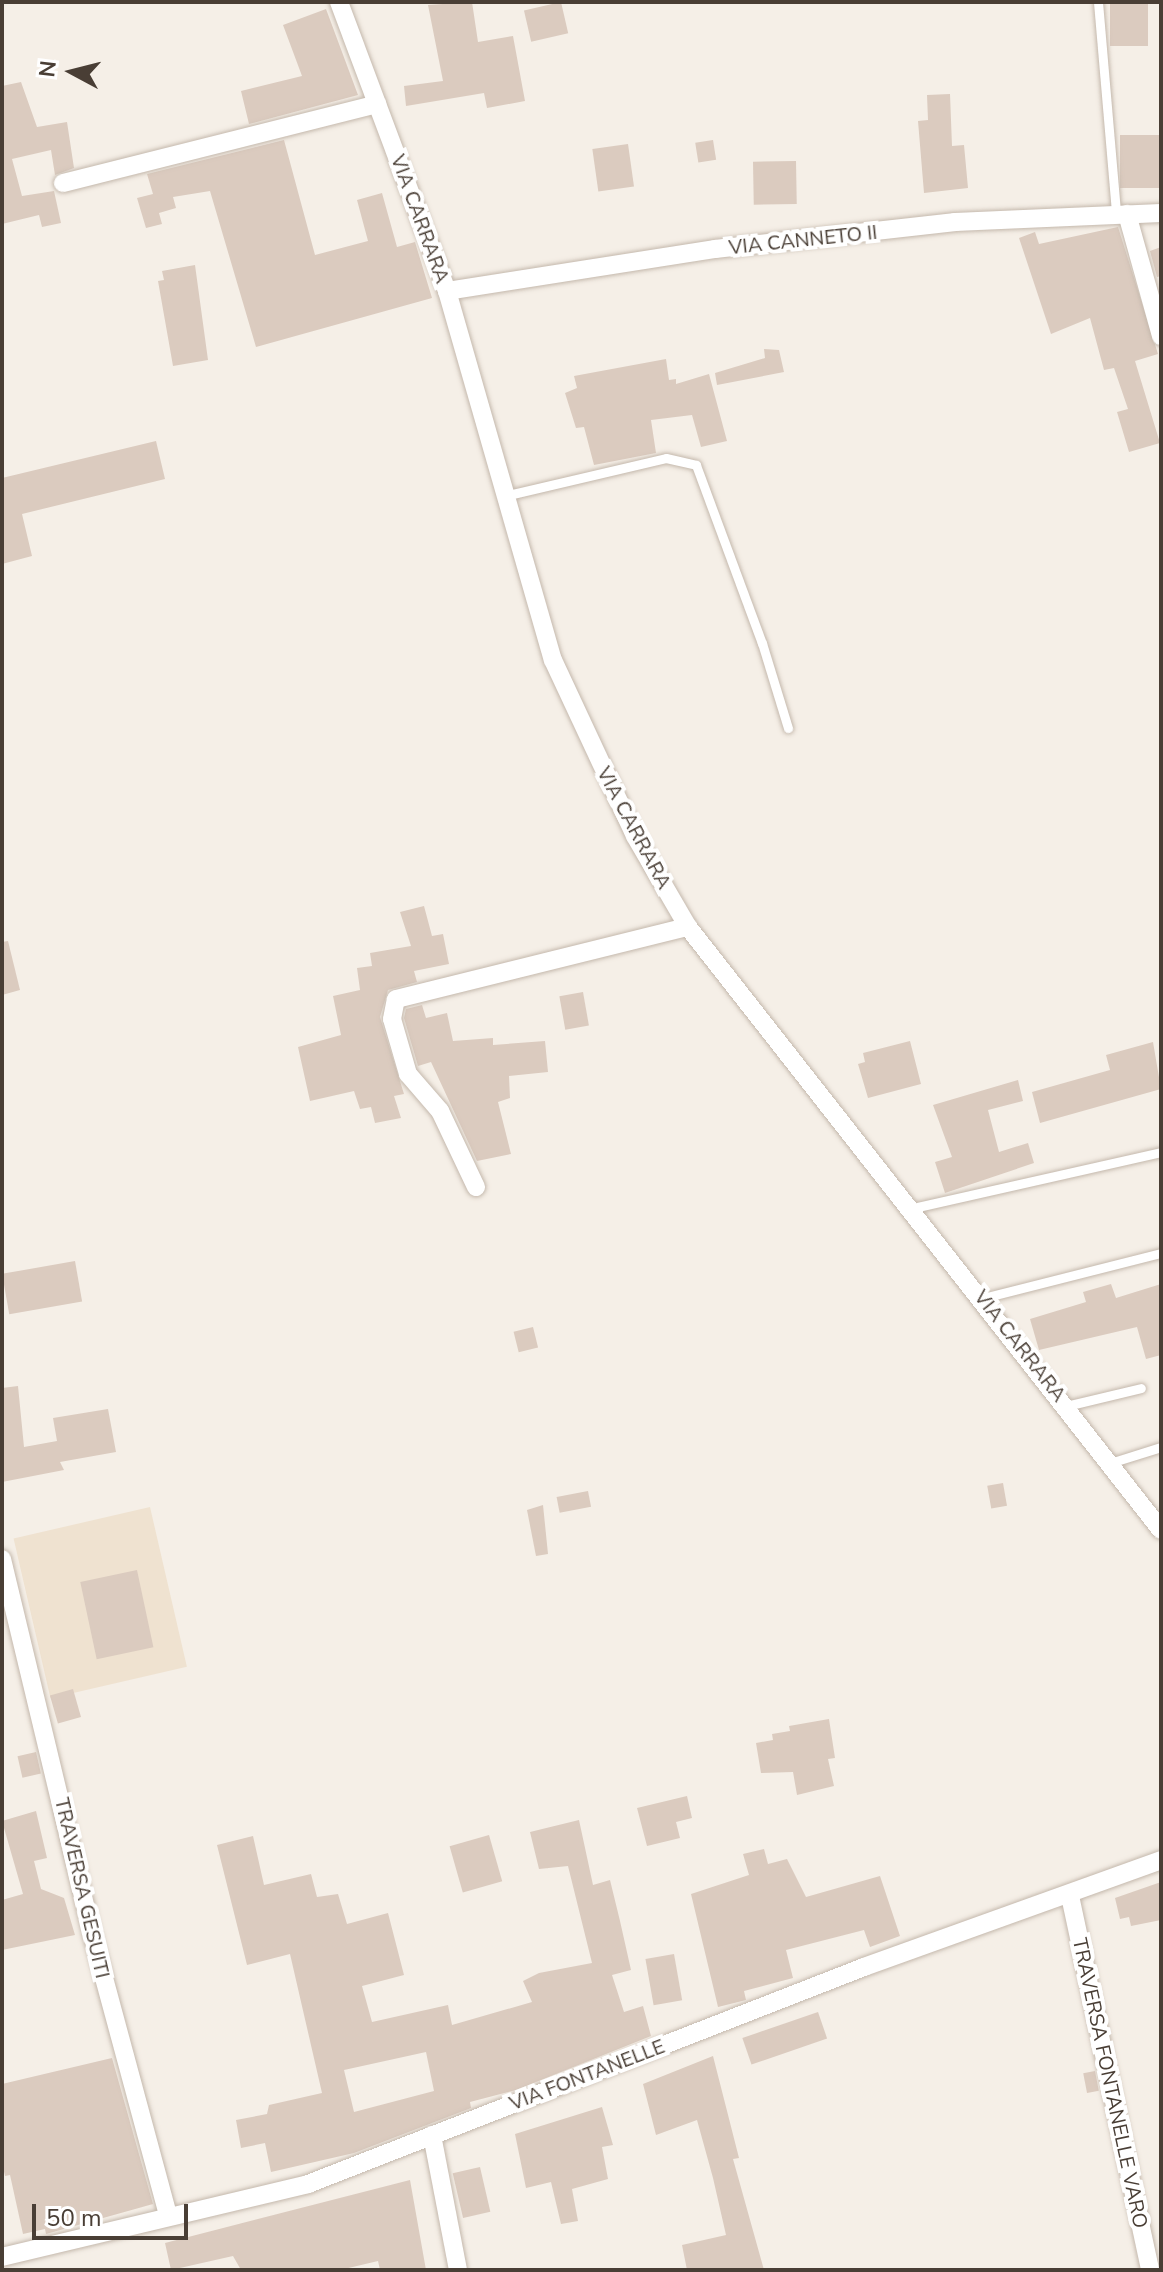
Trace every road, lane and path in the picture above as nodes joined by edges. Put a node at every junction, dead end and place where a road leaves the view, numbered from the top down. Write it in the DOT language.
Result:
graph roads {
  1 [pos="339,2"];
  2 [pos="1098,2"];
  3 [pos="377,104"];
  4 [pos="63,183"];
  5 [pos="1161,213"];
  6 [pos="1122,214"];
  7 [pos="447,291"];
  8 [pos="1161,336"];
  9 [pos="504,496"];
  10 [pos="788,728"];
  11 [pos="688,927"];
  12 [pos="1161,1152"];
  13 [pos="476,1187"];
  14 [pos="913,1208"];
  15 [pos="1161,1253"];
  16 [pos="983,1298"];
  17 [pos="1141,1388"];
  18 [pos="1066,1406"];
  19 [pos="1161,1447"];
  20 [pos="1110,1463"];
  21 [pos="1161,1530"];
  22 [pos="2,1559"];
  23 [pos="1161,1860"];
  24 [pos="1070,1896"];
  25 [pos="432,2135"];
  26 [pos="168,2215"];
  27 [pos="2,2257"];
  28 [pos="458,2270"];
  29 [pos="1150,2270"];
  1 -- 3 [label="street, VIA CARRARA"];
  2 -- 6 [label="lane"];
  3 -- 4 [label="street"];
  3 -- 7 [label="street, VIA CARRARA"];
  5 -- 6 [label="street, VIA CANNETO II"];
  6 -- 7 [label="street, VIA CANNETO II"];
  6 -- 8 [label="street"];
  7 -- 9 [label="street, VIA CARRARA"];
  9 -- 10 [label="lane"];
  9 -- 11 [label="street, VIA CARRARA"];
  11 -- 13 [label="street"];
  11 -- 14 [label="street, VIA CARRARA"];
  12 -- 14 [label="lane"];
  14 -- 16 [label="street, VIA CARRARA"];
  15 -- 16 [label="lane"];
  16 -- 18 [label="street, VIA CARRARA"];
  17 -- 18 [label="lane"];
  18 -- 20 [label="street, VIA CARRARA"];
  19 -- 20 [label="lane"];
  20 -- 21 [label="street, VIA CARRARA"];
  22 -- 26 [label="street, TRAVERSA GESUITI"];
  23 -- 24 [label="street, VIA FONTANELLE"];
  24 -- 25 [label="street, VIA FONTANELLE"];
  24 -- 29 [label="street, TRAVERSA FONTANELLE VARO"];
  25 -- 26 [label="street, VIA FONTANELLE"];
  25 -- 28 [label="street"];
  26 -- 27 [label="street, VIA FONTANELLE"];
}
